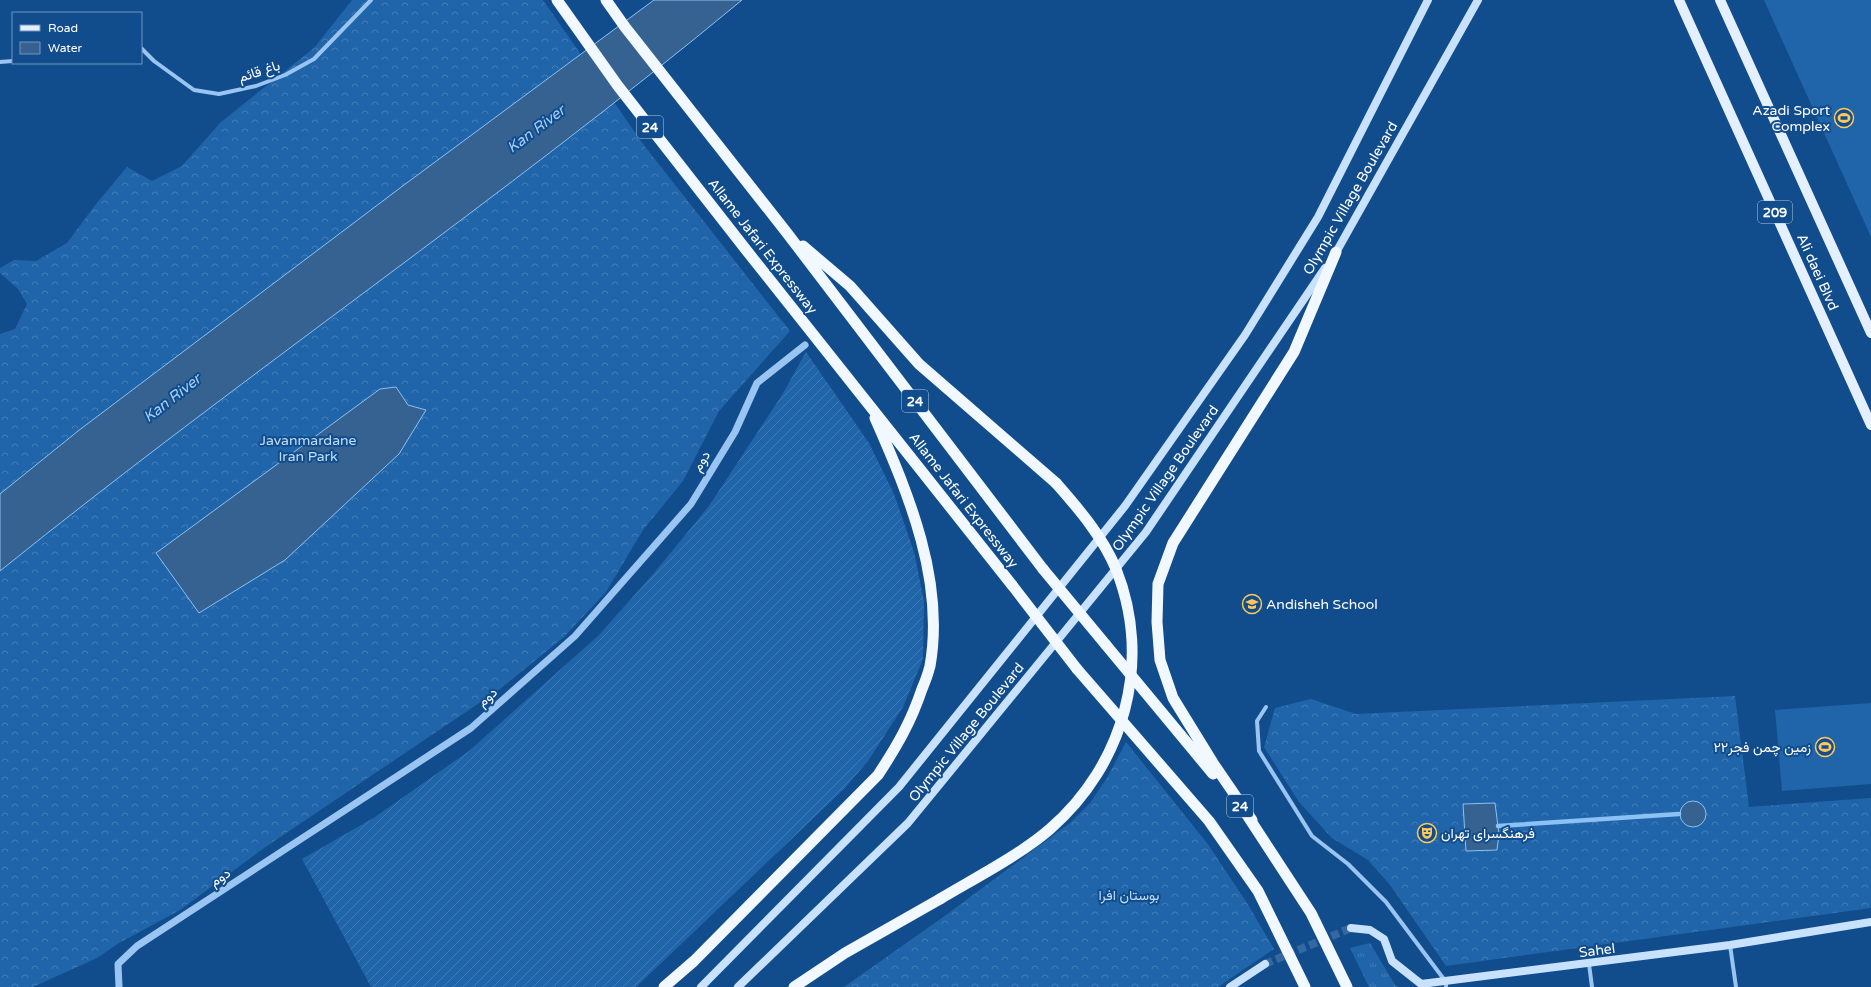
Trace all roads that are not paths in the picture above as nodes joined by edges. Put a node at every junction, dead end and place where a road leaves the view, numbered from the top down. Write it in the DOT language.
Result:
graph roads {
  1 [pos="371,0"];
  2 [pos="557,0"];
  3 [pos="606,0"];
  4 [pos="1428,0"];
  5 [pos="1478,0"];
  6 [pos="1679,0"];
  7 [pos="1720,0"];
  8 [pos="142,49"];
  9 [pos="12,61"];
  10 [pos="0,62"];
  11 [pos="787,233"];
  12 [pos="1336,252"];
  13 [pos="1871,333"];
  14 [pos="805,345"];
  15 [pos="869,402"];
  16 [pos="1871,425"];
  17 [pos="1266,707"];
  18 [pos="1252,820"];
  19 [pos="1871,922"];
  20 [pos="1351,928"];
  21 [pos="1730,945"];
  22 [pos="1264,964"];
  23 [pos="1589,964"];
  24 [pos="1446,985"];
  25 [pos="119,987"];
  26 [pos="664,987"];
  27 [pos="700,987"];
  28 [pos="738,987"];
  29 [pos="794,987"];
  30 [pos="1230,987"];
  31 [pos="1305,987"];
  32 [pos="1347,987"];
  33 [pos="1592,987"];
  34 [pos="1736,987"];
  1 -- 8 [label="street, باغ قائم"];
  2 -- 15 [label="highway, Allame Jafari Expressway / 24"];
  3 -- 11 [label="highway, Allame Jafari Expressway / 24"];
  4 -- 27 [label="main road, Olympic Village Boulevard"];
  5 -- 12 [label="main road, Olympic Village Boulevard"];
  6 -- 16 [label="main road, Ali daei Blvd / 209"];
  7 -- 13 [label="main road, Ali daei Blvd / 209"];
  9 -- 10 [label="street"];
  11 -- 18 [label="highway, Allame Jafari Expressway / 24, bridge"];
  11 -- 29 [label="highway, bridge"];
  12 -- 18 [label="highway"];
  12 -- 28 [label="main road, Olympic Village Boulevard"];
  14 -- 25 [label="street, دوم"];
  15 -- 26 [label="highway"];
  15 -- 31 [label="highway, Allame Jafari Expressway / 24, bridge"];
  17 -- 24 [label="street"];
  18 -- 32 [label="highway, Allame Jafari Expressway / 24"];
  19 -- 21 [label="main road, Sahel"];
  20 -- 24 [label="main road, Sahel"];
  21 -- 23 [label="main road, Sahel"];
  21 -- 34 [label="street"];
  22 -- 30 [label="main road"];
  23 -- 24 [label="main road, Sahel"];
  23 -- 33 [label="street"];
}
